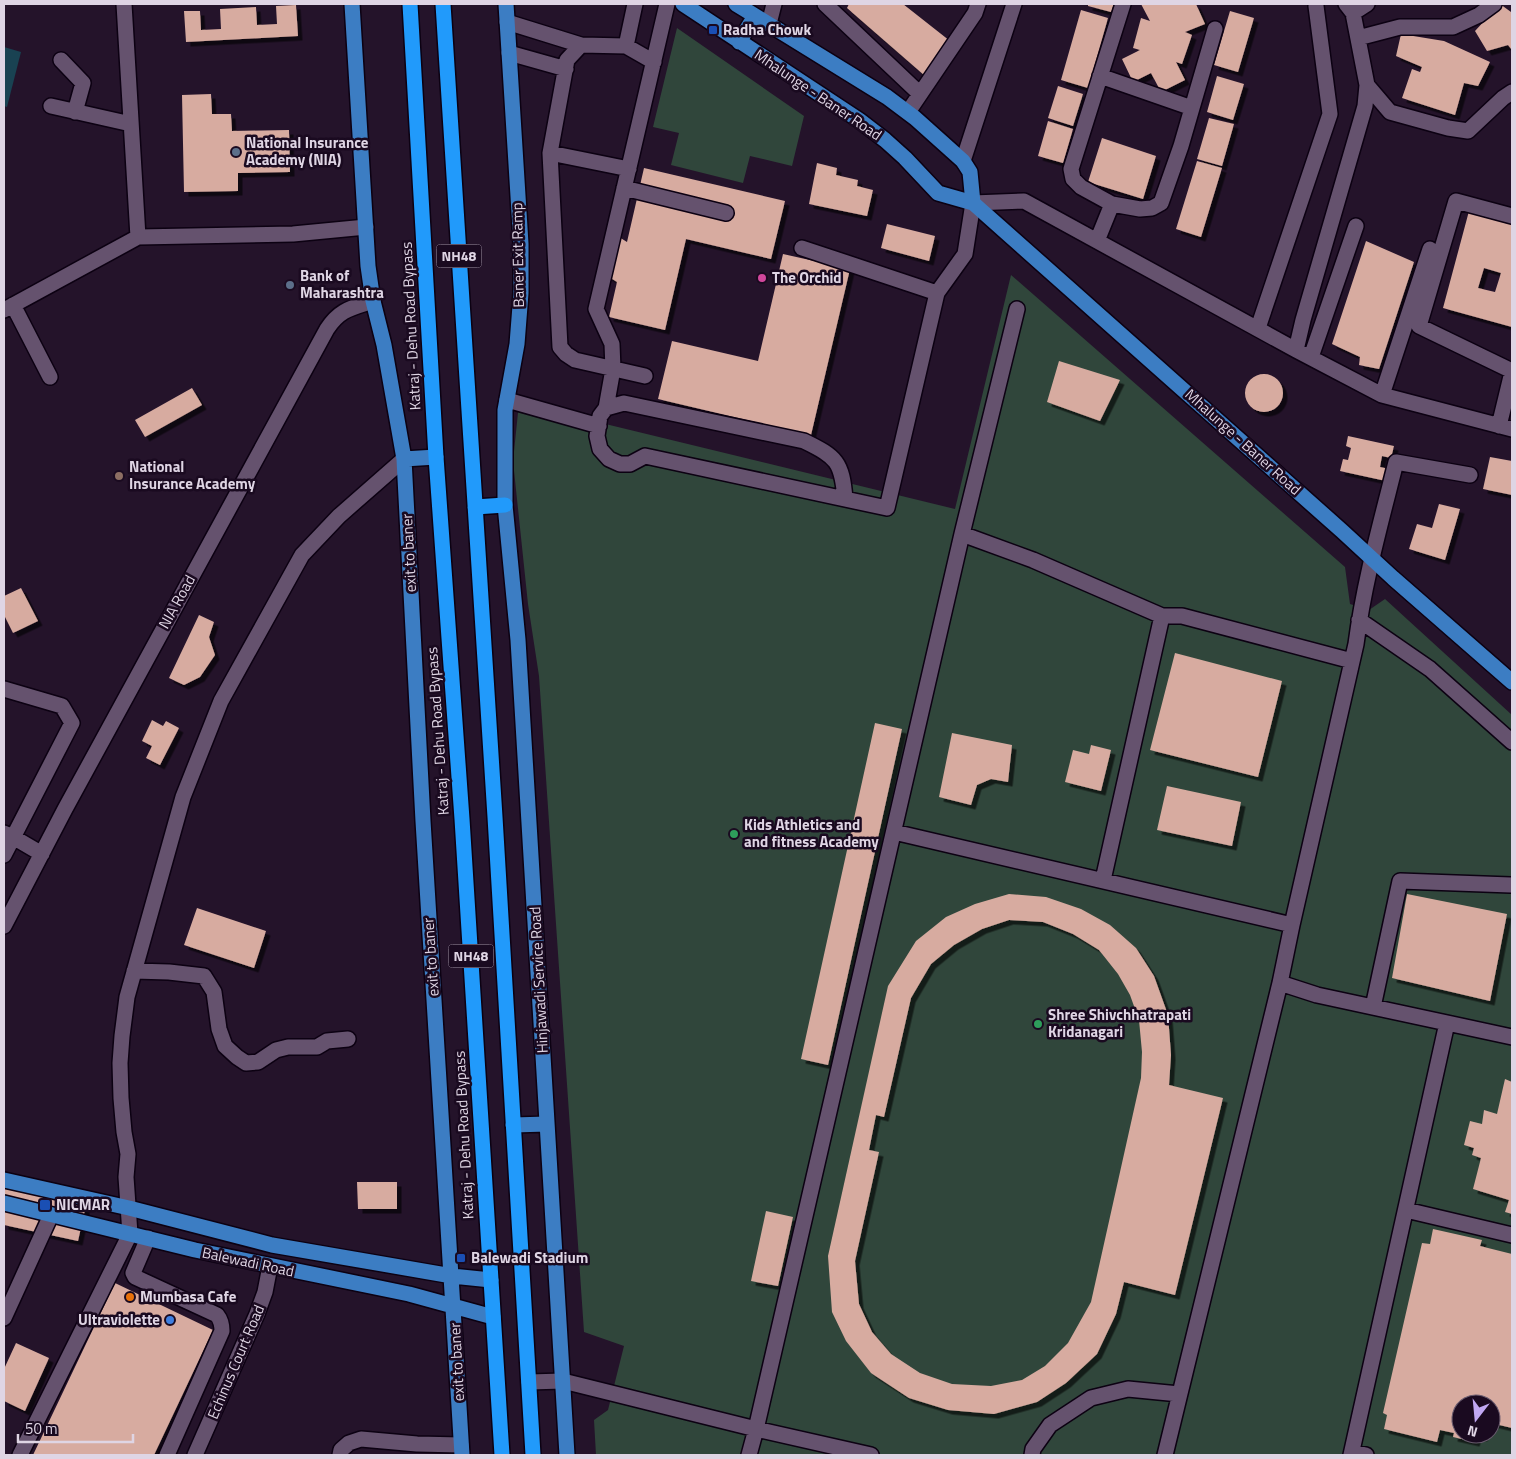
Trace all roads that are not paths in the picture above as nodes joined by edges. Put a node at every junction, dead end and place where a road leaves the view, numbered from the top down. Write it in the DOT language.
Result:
graph roads {
  1 [pos="124,4"];
  2 [pos="352,4"];
  3 [pos="410,4"];
  4 [pos="443,4"];
  5 [pos="506,4"];
  6 [pos="635,4"];
  7 [pos="667,4"];
  8 [pos="683,4"];
  9 [pos="736,4"];
  10 [pos="774,4"];
  11 [pos="824,4"];
  12 [pos="978,4"];
  13 [pos="1014,4"];
  14 [pos="1123,4"];
  15 [pos="1366,4"];
  16 [pos="1494,4"];
  17 [pos="1316,6"];
  18 [pos="1349,8"];
  19 [pos="756,16"];
  20 [pos="507,22"];
  21 [pos="769,24"];
  22 [pos="1215,29"];
  23 [pos="1358,38"];
  24 [pos="739,42"];
  25 [pos="581,45"];
  26 [pos="626,46"];
  27 [pos="509,52"];
  28 [pos="61,60"];
  29 [pos="654,62"];
  30 [pos="566,68"];
  31 [pos="1100,76"];
  32 [pos="1367,85"];
  33 [pos="1512,92"];
  34 [pos="920,94"];
  35 [pos="51,106"];
  36 [pos="1192,108"];
  37 [pos="74,112"];
  38 [pos="908,112"];
  39 [pos="131,124"];
  40 [pos="550,153"];
  41 [pos="963,161"];
  42 [pos="629,169"];
  43 [pos="624,188"];
  44 [pos="973,203"];
  45 [pos="1112,204"];
  46 [pos="726,213"];
  47 [pos="1512,216"];
  48 [pos="1356,226"];
  49 [pos="366,227"];
  50 [pos="138,236"];
  51 [pos="1097,241"];
  52 [pos="802,248"];
  53 [pos="1430,250"];
  54 [pos="937,293"];
  55 [pos="373,301"];
  56 [pos="8,307"];
  57 [pos="1017,309"];
  58 [pos="1258,328"];
  59 [pos="1296,350"];
  60 [pos="1311,357"];
  61 [pos="613,369"];
  62 [pos="1512,372"];
  63 [pos="645,376"];
  64 [pos="50,377"];
  65 [pos="1382,395"];
  66 [pos="507,400"];
  67 [pos="606,408"];
  68 [pos="599,426"];
  69 [pos="1506,427"];
  70 [pos="436,457"];
  71 [pos="404,459"];
  72 [pos="1470,475"];
  73 [pos="845,499"];
  74 [pos="505,505"];
  75 [pos="475,507"];
  76 [pos="962,534"];
  77 [pos="1372,557"];
  78 [pos="1162,616"];
  79 [pos="1359,620"];
  80 [pos="1352,661"];
  81 [pos="1512,682"];
  82 [pos="4,689"];
  83 [pos="1512,742"];
  84 [pos="894,832"];
  85 [pos="9,835"];
  86 [pos="42,854"];
  87 [pos="4,855"];
  88 [pos="1103,880"];
  89 [pos="1511,885"];
  90 [pos="1292,924"];
  91 [pos="4,926"];
  92 [pos="134,971"];
  93 [pos="1280,983"];
  94 [pos="1372,1007"];
  95 [pos="1447,1023"];
  96 [pos="1512,1037"];
  97 [pos="348,1039"];
  98 [pos="548,1124"];
  99 [pos="513,1125"];
  100 [pos="4,1180"];
  101 [pos="4,1203"];
  102 [pos="129,1208"];
  103 [pos="1406,1210"];
  104 [pos="51,1215"];
  105 [pos="130,1234"];
  106 [pos="1512,1235"];
  107 [pos="148,1238"];
  108 [pos="270,1266"];
  109 [pos="452,1276"];
  110 [pos="491,1280"];
  111 [pos="454,1307"];
  112 [pos="493,1317"];
  113 [pos="4,1318"];
  114 [pos="563,1381"];
  115 [pos="529,1382"];
  116 [pos="1179,1394"];
  117 [pos="756,1429"];
  118 [pos="462,1450"];
  119 [pos="1356,1454"];
  120 [pos="20,1455"];
  121 [pos="166,1455"];
  122 [pos="195,1455"];
  123 [pos="340,1455"];
  124 [pos="502,1455"];
  125 [pos="533,1455"];
  126 [pos="568,1455"];
  127 [pos="749,1455"];
  128 [pos="871,1455"];
  129 [pos="1032,1455"];
  130 [pos="1165,1455"];
  1 -- 39 [label="street"];
  2 -- 49 [label="main road"];
  3 -- 70 [label="highway, Katraj - Dehu Road Bypass / NH48"];
  4 -- 75 [label="highway, NH48"];
  5 -- 20 [label="main road, Baner Exit Ramp"];
  6 -- 26 [label="street"];
  7 -- 29 [label="street"];
  8 -- 24 [label="main road, Mhalunge - Baner Road"];
  9 -- 19 [label="main road"];
  10 -- 21 [label="street"];
  11 -- 34 [label="street"];
  12 -- 34 [label="street"];
  13 -- 41 [label="street"];
  14 -- 31 [label="street"];
  15 -- 18 [label="street"];
  16 -- 23 [label="street"];
  17 -- 58 [label="street"];
  18 -- 23 [label="street"];
  19 -- 21 [label="main road"];
  19 -- 24 [label="main road"];
  20 -- 25 [label="street"];
  20 -- 27 [label="main road, Baner Exit Ramp"];
  21 -- 38 [label="main road"];
  22 -- 36 [label="street"];
  23 -- 32 [label="street"];
  24 -- 44 [label="main road, Mhalunge - Baner Road"];
  25 -- 26 [label="street"];
  25 -- 30 [label="street"];
  26 -- 29 [label="street"];
  27 -- 30 [label="street"];
  27 -- 66 [label="main road, Baner Exit Ramp"];
  28 -- 37 [label="street"];
  29 -- 42 [label="street"];
  30 -- 40 [label="street"];
  31 -- 36 [label="street"];
  31 -- 45 [label="street"];
  32 -- 33 [label="street"];
  32 -- 59 [label="street"];
  34 -- 38 [label="street"];
  35 -- 37 [label="street"];
  36 -- 45 [label="street"];
  37 -- 39 [label="street"];
  38 -- 41 [label="main road"];
  39 -- 50 [label="street"];
  40 -- 42 [label="street"];
  40 -- 61 [label="street"];
  41 -- 44 [label="main road"];
  42 -- 43 [label="street"];
  43 -- 46 [label="street"];
  43 -- 61 [label="street"];
  44 -- 51 [label="street"];
  44 -- 54 [label="street"];
  44 -- 77 [label="main road, Mhalunge - Baner Road"];
  45 -- 51 [label="street"];
  47 -- 62 [label="street"];
  48 -- 60 [label="street"];
  49 -- 50 [label="street"];
  49 -- 55 [label="main road"];
  50 -- 56 [label="street"];
  51 -- 58 [label="street"];
  52 -- 54 [label="street"];
  53 -- 65 [label="street"];
  54 -- 73 [label="street"];
  55 -- 71 [label="main road"];
  55 -- 86 [label="street, NIA Road"];
  56 -- 64 [label="street"];
  57 -- 76 [label="street"];
  58 -- 59 [label="street"];
  59 -- 60 [label="street"];
  60 -- 65 [label="street"];
  61 -- 63 [label="street"];
  61 -- 67 [label="street"];
  62 -- 69 [label="street"];
  65 -- 69 [label="street"];
  66 -- 68 [label="street"];
  66 -- 74 [label="main road, Baner Exit Ramp"];
  67 -- 68 [label="street"];
  67 -- 73 [label="street"];
  68 -- 73 [label="street"];
  70 -- 71 [label="main road"];
  70 -- 110 [label="highway, Katraj - Dehu Road Bypass / NH48"];
  71 -- 92 [label="street"];
  71 -- 109 [label="main road, exit to baner"];
  72 -- 77 [label="street"];
  74 -- 75 [label="highway"];
  74 -- 98 [label="main road, Hinjawadi Service Road"];
  75 -- 99 [label="highway, NH48"];
  76 -- 78 [label="street"];
  76 -- 84 [label="street"];
  77 -- 79 [label="street"];
  77 -- 81 [label="main road, Mhalunge - Baner Road"];
  78 -- 80 [label="street"];
  78 -- 88 [label="street"];
  79 -- 80 [label="street"];
  79 -- 83 [label="street"];
  80 -- 90 [label="street"];
  82 -- 85 [label="street"];
  84 -- 88 [label="street"];
  84 -- 117 [label="street"];
  85 -- 86 [label="street"];
  85 -- 87 [label="street"];
  86 -- 91 [label="street, NIA Road"];
  88 -- 90 [label="street"];
  89 -- 94 [label="street"];
  90 -- 93 [label="street"];
  92 -- 97 [label="street"];
  92 -- 102 [label="street"];
  93 -- 94 [label="street"];
  93 -- 116 [label="street"];
  94 -- 95 [label="street"];
  95 -- 96 [label="street"];
  95 -- 103 [label="street"];
  98 -- 99 [label="main road"];
  98 -- 114 [label="main road, Hinjawadi Service Road"];
  99 -- 115 [label="highway, NH48"];
  100 -- 102 [label="main road, Balewadi Road"];
  101 -- 104 [label="main road, Balewadi Road"];
  102 -- 105 [label="street"];
  102 -- 109 [label="main road, Balewadi Road"];
  103 -- 106 [label="street"];
  103 -- 119 [label="street"];
  104 -- 105 [label="main road, Balewadi Road"];
  104 -- 113 [label="street"];
  105 -- 107 [label="main road, Balewadi Road"];
  105 -- 120 [label="street"];
  107 -- 108 [label="main road, Balewadi Road"];
  107 -- 121 [label="street"];
  108 -- 111 [label="main road, Balewadi Road"];
  108 -- 122 [label="street, Echinus Court Road"];
  109 -- 110 [label="main road, Balewadi Road"];
  109 -- 111 [label="main road, exit to baner"];
  110 -- 112 [label="highway, Katraj - Dehu Road Bypass / NH48"];
  111 -- 112 [label="main road, Balewadi Road"];
  111 -- 118 [label="main road, exit to baner"];
  112 -- 124 [label="highway, Katraj - Dehu Road Bypass / NH48"];
  114 -- 115 [label="street"];
  114 -- 117 [label="street"];
  114 -- 126 [label="main road, Hinjawadi Service Road"];
  115 -- 125 [label="highway, NH48"];
  116 -- 129 [label="street"];
  116 -- 130 [label="street"];
  117 -- 127 [label="street"];
  117 -- 128 [label="street"];
  118 -- 123 [label="street"];
}
